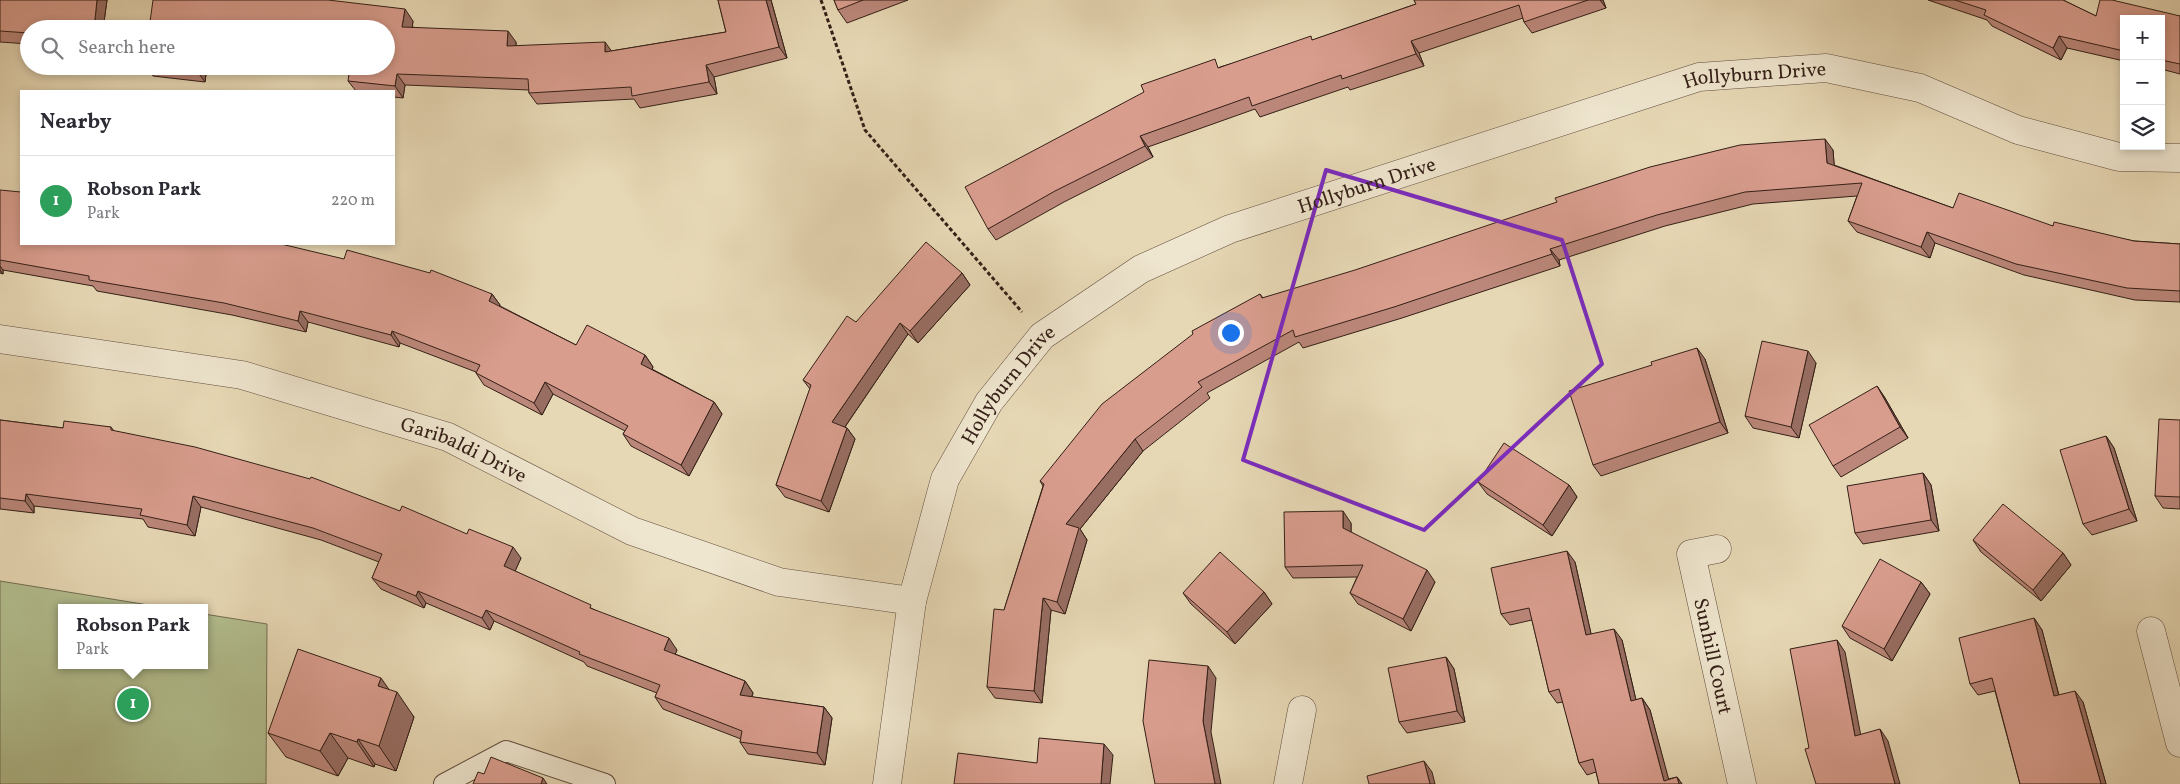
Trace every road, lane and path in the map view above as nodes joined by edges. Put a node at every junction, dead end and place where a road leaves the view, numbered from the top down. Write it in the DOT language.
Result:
graph roads {
  1 [pos="821,0"];
  2 [pos="2180,158"];
  3 [pos="1025,316"];
  4 [pos="0,339"];
  5 [pos="1717,548"];
  6 [pos="912,601"];
  7 [pos="2151,631"];
  8 [pos="1302,710"];
  9 [pos="2180,744"];
  10 [pos="444,784"];
  11 [pos="605,784"];
  12 [pos="887,784"];
  13 [pos="1288,784"];
  14 [pos="1742,784"];
  1 -- 3 [label="path"];
  2 -- 6 [label="street, Hollyburn Drive"];
  4 -- 6 [label="street, Garibaldi Drive"];
  5 -- 14 [label="street, Sunhill Court"];
  6 -- 12 [label="street, Hollyburn Drive"];
  7 -- 9 [label="street"];
  8 -- 13 [label="street"];
  10 -- 11 [label="lane"];
}
